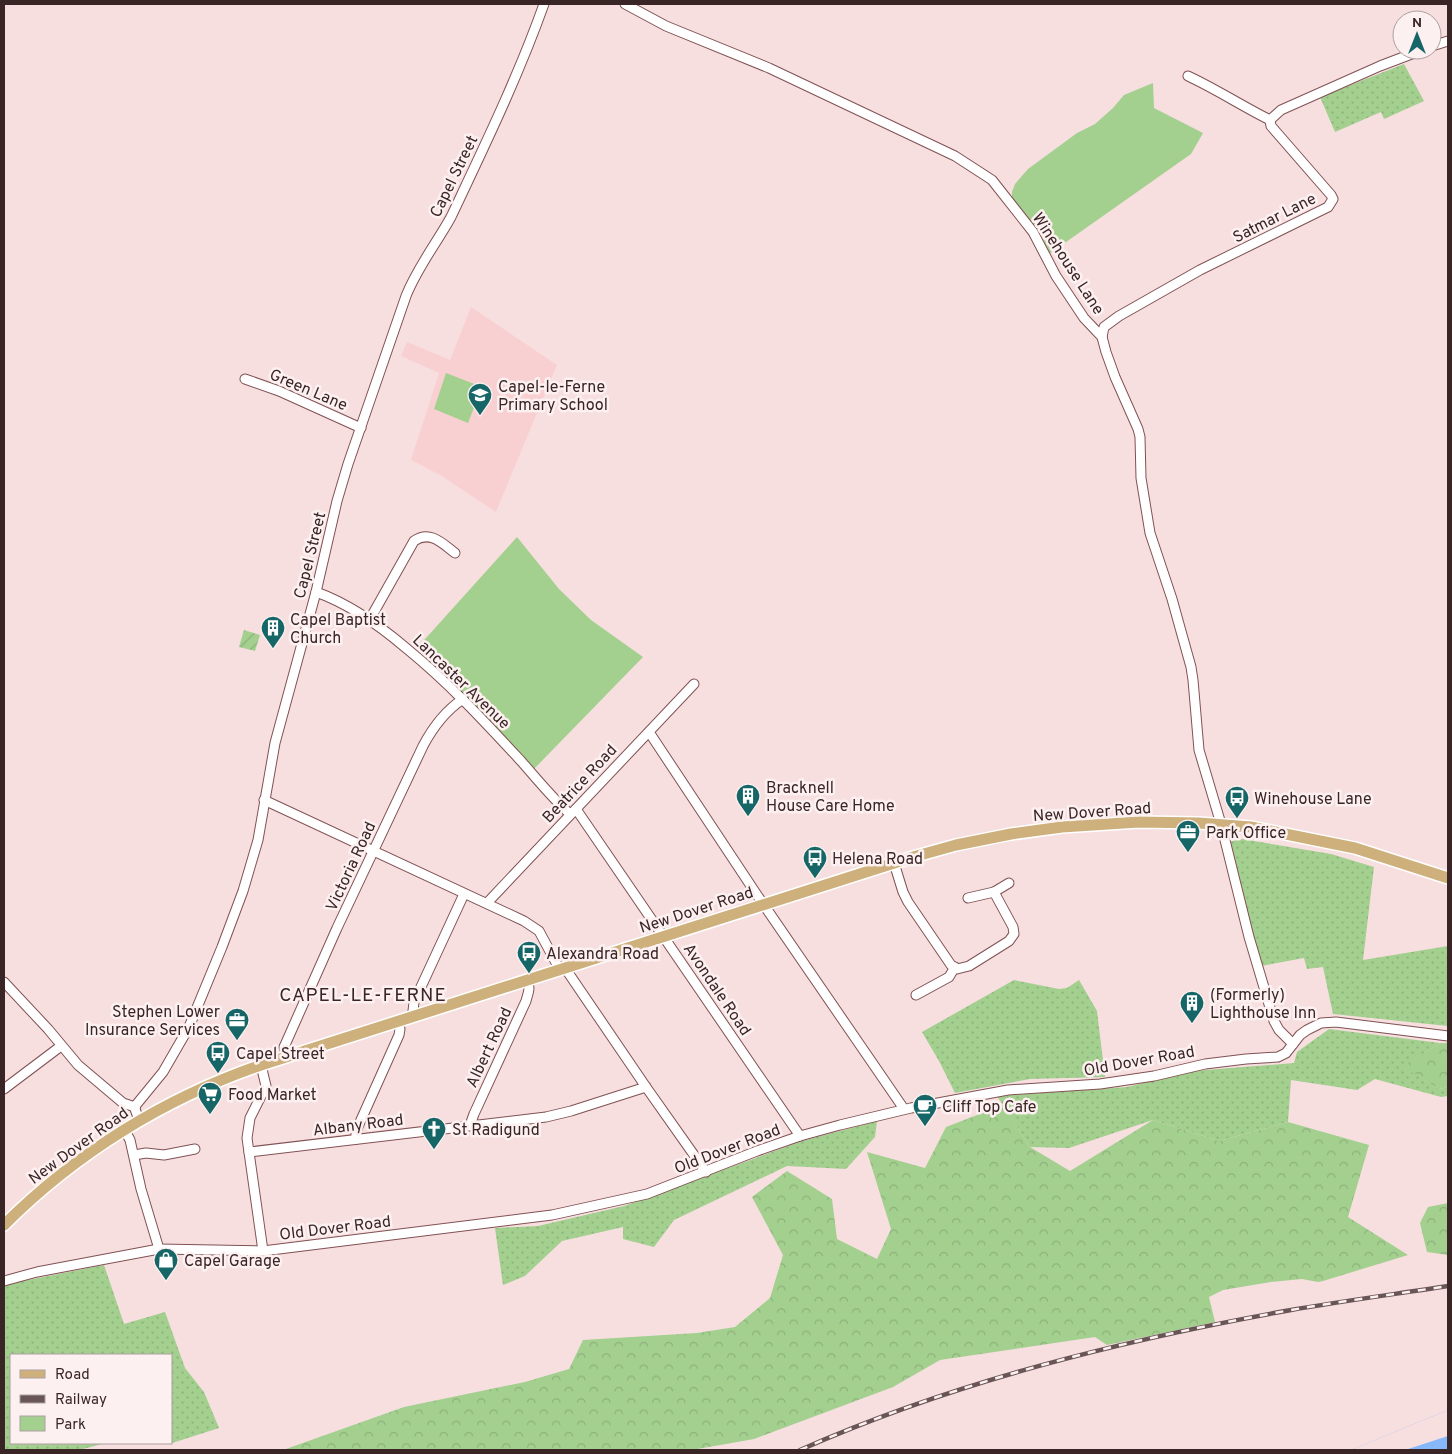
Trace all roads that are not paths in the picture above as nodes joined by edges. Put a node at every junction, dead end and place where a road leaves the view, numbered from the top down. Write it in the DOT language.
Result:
graph roads {
  1 [pos="544,4"];
  2 [pos="626,4"];
  3 [pos="1396,60"];
  4 [pos="1188,76"];
  5 [pos="1270,120"];
  6 [pos="1102,337"];
  7 [pos="245,379"];
  8 [pos="361,428"];
  9 [pos="455,553"];
  10 [pos="316,592"];
  11 [pos="370,619"];
  12 [pos="694,684"];
  13 [pos="463,699"];
  14 [pos="649,732"];
  15 [pos="264,800"];
  16 [pos="573,812"];
  17 [pos="1221,824"];
  18 [pos="373,852"];
  19 [pos="894,863"];
  20 [pos="1448,878"];
  21 [pos="1009,883"];
  22 [pos="994,892"];
  23 [pos="464,894"];
  24 [pos="968,898"];
  25 [pos="487,903"];
  26 [pos="764,904"];
  27 [pos="664,937"];
  28 [pos="955,968"];
  29 [pos="563,969"];
  30 [pos="528,981"];
  31 [pos="4,982"];
  32 [pos="916,995"];
  33 [pos="416,1016"];
  34 [pos="397,1022"];
  35 [pos="1448,1036"];
  36 [pos="1293,1044"];
  37 [pos="61,1046"];
  38 [pos="287,1057"];
  39 [pos="262,1065"];
  40 [pos="646,1087"];
  41 [pos="4,1088"];
  42 [pos="135,1107"];
  43 [pos="904,1109"];
  44 [pos="139,1120"];
  45 [pos="470,1125"];
  46 [pos="124,1129"];
  47 [pos="800,1136"];
  48 [pos="356,1139"];
  49 [pos="195,1149"];
  50 [pos="249,1152"];
  51 [pos="134,1155"];
  52 [pos="706,1172"];
  53 [pos="4,1225"];
  54 [pos="158,1249"];
  55 [pos="263,1251"];
  56 [pos="4,1281"];
  1 -- 8 [label="street, Capel Street"];
  2 -- 6 [label="street, Winehouse Lane"];
  3 -- 5 [label="street"];
  4 -- 5 [label="street"];
  5 -- 6 [label="street, Satmar Lane"];
  6 -- 17 [label="street, Winehouse Lane"];
  7 -- 8 [label="street, Green Lane"];
  8 -- 10 [label="street, Capel Street"];
  9 -- 11 [label="street"];
  10 -- 11 [label="street, Lancaster Avenue"];
  10 -- 15 [label="street, Capel Street"];
  11 -- 13 [label="street, Lancaster Avenue"];
  12 -- 14 [label="street, Beatrice Road"];
  13 -- 16 [label="street, Lancaster Avenue"];
  13 -- 18 [label="street, Victoria Road"];
  14 -- 16 [label="street, Beatrice Road"];
  14 -- 26 [label="street"];
  15 -- 18 [label="street"];
  15 -- 42 [label="street, Capel Street"];
  16 -- 25 [label="street, Beatrice Road"];
  16 -- 27 [label="street, Avondale Road"];
  17 -- 19 [label="main road, New Dover Road"];
  17 -- 20 [label="main road, New Dover Road"];
  17 -- 36 [label="street, Winehouse Lane"];
  18 -- 23 [label="street"];
  18 -- 38 [label="street, Victoria Road"];
  19 -- 26 [label="main road, New Dover Road"];
  19 -- 28 [label="street"];
  21 -- 22 [label="street"];
  22 -- 24 [label="street"];
  22 -- 28 [label="street"];
  23 -- 25 [label="street"];
  23 -- 33 [label="street"];
  25 -- 29 [label="street"];
  26 -- 27 [label="main road, New Dover Road"];
  26 -- 43 [label="street"];
  27 -- 29 [label="main road, New Dover Road"];
  27 -- 47 [label="street, Avondale Road"];
  28 -- 32 [label="street"];
  29 -- 30 [label="main road, New Dover Road"];
  29 -- 40 [label="street"];
  30 -- 33 [label="main road, New Dover Road"];
  30 -- 45 [label="street, Albert Road"];
  31 -- 37 [label="street"];
  33 -- 34 [label="main road, New Dover Road"];
  34 -- 38 [label="main road, New Dover Road"];
  34 -- 48 [label="street"];
  35 -- 36 [label="street, Old Dover Road"];
  36 -- 43 [label="street, Old Dover Road"];
  37 -- 41 [label="street"];
  37 -- 42 [label="street"];
  38 -- 39 [label="main road, New Dover Road"];
  39 -- 44 [label="main road, New Dover Road"];
  39 -- 50 [label="street"];
  40 -- 45 [label="street, Albany Road"];
  40 -- 52 [label="street"];
  42 -- 44 [label="street"];
  43 -- 47 [label="street, Old Dover Road"];
  44 -- 46 [label="main road, New Dover Road"];
  45 -- 48 [label="street, Albany Road"];
  46 -- 51 [label="street"];
  46 -- 53 [label="main road, New Dover Road"];
  47 -- 52 [label="street, Old Dover Road"];
  48 -- 50 [label="street, Albany Road"];
  49 -- 51 [label="street"];
  50 -- 55 [label="street"];
  51 -- 54 [label="street"];
  52 -- 55 [label="street, Old Dover Road"];
  54 -- 55 [label="street, Old Dover Road"];
  54 -- 56 [label="street, Old Dover Road"];
}
